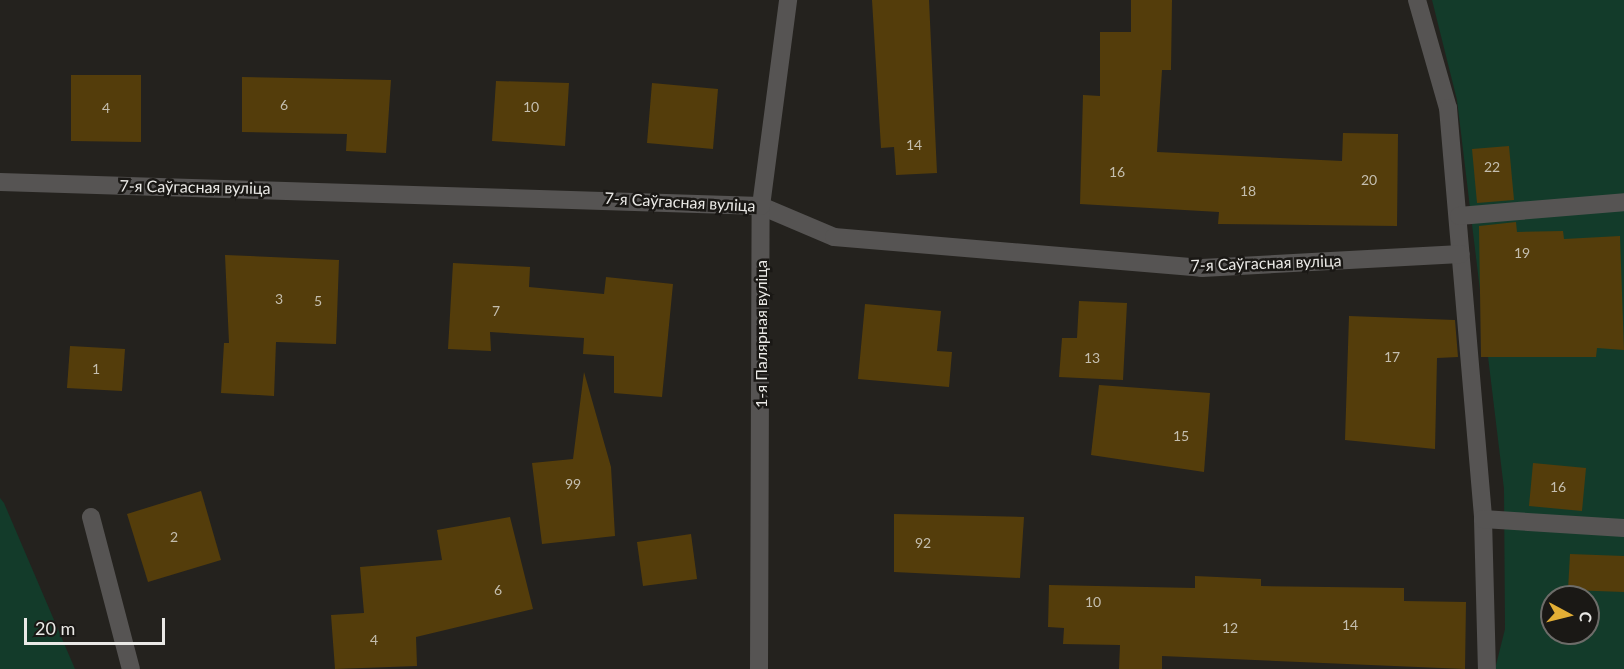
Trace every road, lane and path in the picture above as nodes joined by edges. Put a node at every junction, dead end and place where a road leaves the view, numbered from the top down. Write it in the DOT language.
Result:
graph roads {
  1 [pos="788,0"];
  2 [pos="1417,0"];
  3 [pos="0,182"];
  4 [pos="1624,202"];
  5 [pos="762,206"];
  6 [pos="1459,216"];
  7 [pos="1461,254"];
  8 [pos="90,517"];
  9 [pos="1483,519"];
  10 [pos="1624,528"];
  11 [pos="131,669"];
  12 [pos="759,669"];
  13 [pos="1487,669"];
  1 -- 5 [label="street, 1-я Палярная вуліца"];
  2 -- 6 [label="street"];
  3 -- 5 [label="street, 7-я Саўгасная вуліца"];
  4 -- 6 [label="street"];
  5 -- 7 [label="street, 7-я Саўгасная вуліца"];
  5 -- 12 [label="street, 1-я Палярная вуліца"];
  6 -- 7 [label="street"];
  7 -- 9 [label="street"];
  8 -- 11 [label="street"];
  9 -- 10 [label="street"];
  9 -- 13 [label="street"];
}
